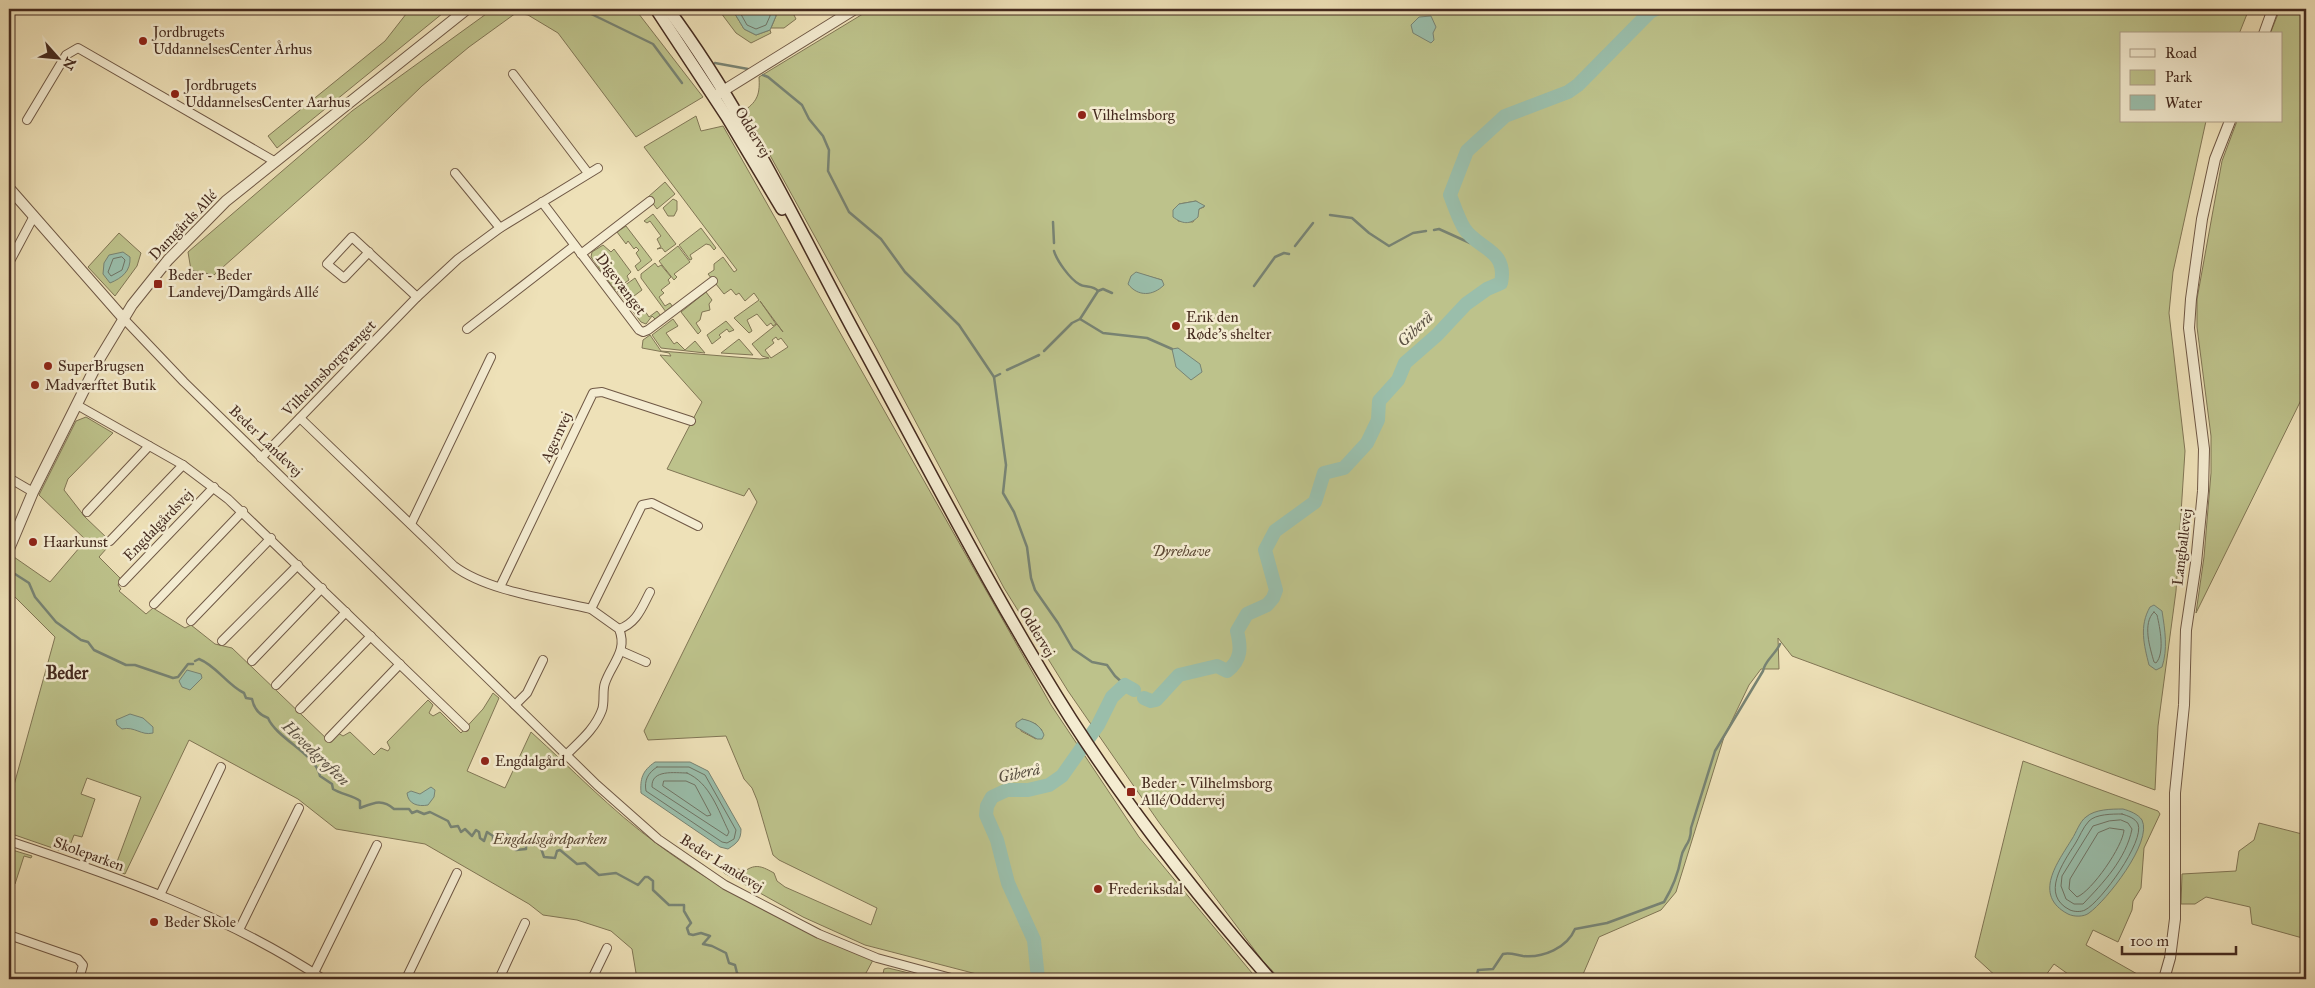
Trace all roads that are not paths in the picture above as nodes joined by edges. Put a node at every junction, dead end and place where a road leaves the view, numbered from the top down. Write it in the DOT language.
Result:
graph roads {
  1 [pos="467,9"];
  2 [pos="656,9"];
  3 [pos="668,9"];
  4 [pos="855,9"];
  5 [pos="2273,9"];
  6 [pos="2265,32"];
  7 [pos="512,74"];
  8 [pos="719,94"];
  9 [pos="27,120"];
  10 [pos="2230,122"];
  11 [pos="274,161"];
  12 [pos="598,168"];
  13 [pos="455,173"];
  14 [pos="588,173"];
  15 [pos="9,188"];
  16 [pos="650,201"];
  17 [pos="542,202"];
  18 [pos="34,216"];
  19 [pos="500,228"];
  20 [pos="574,246"];
  21 [pos="369,252"];
  22 [pos="581,254"];
  23 [pos="9,263"];
  24 [pos="714,281"];
  25 [pos="417,297"];
  26 [pos="124,319"];
  27 [pos="467,328"];
  28 [pos="491,357"];
  29 [pos="77,405"];
  30 [pos="300,418"];
  31 [pos="691,421"];
  32 [pos="149,446"];
  33 [pos="261,458"];
  34 [pos="183,465"];
  35 [pos="9,478"];
  36 [pos="214,487"];
  37 [pos="32,492"];
  38 [pos="87,512"];
  39 [pos="243,512"];
  40 [pos="411,524"];
  41 [pos="698,526"];
  42 [pos="271,538"];
  43 [pos="110,540"];
  44 [pos="9,550"];
  45 [pos="298,565"];
  46 [pos="123,582"];
  47 [pos="500,587"];
  48 [pos="322,588"];
  49 [pos="650,592"];
  50 [pos="154,604"];
  51 [pos="590,609"];
  52 [pos="346,612"];
  53 [pos="190,621"];
  54 [pos="619,629"];
  55 [pos="371,636"];
  56 [pos="222,641"];
  57 [pos="621,651"];
  58 [pos="543,660"];
  59 [pos="252,661"];
  60 [pos="646,662"];
  61 [pos="400,664"];
  62 [pos="276,685"];
  63 [pos="515,705"];
  64 [pos="300,709"];
  65 [pos="465,728"];
  66 [pos="329,738"];
  67 [pos="566,755"];
  68 [pos="221,766"];
  69 [pos="299,808"];
  70 [pos="9,841"];
  71 [pos="377,845"];
  72 [pos="457,874"];
  73 [pos="160,894"];
  74 [pos="525,923"];
  75 [pos="239,930"];
  76 [pos="9,935"];
  77 [pos="607,948"];
  78 [pos="314,974"];
  79 [pos="79,979"];
  80 [pos="322,979"];
  81 [pos="406,979"];
  82 [pos="499,979"];
  83 [pos="592,979"];
  84 [pos="955,979"];
  85 [pos="1270,979"];
  86 [pos="2164,979"];
  1 -- 11 [label="street, Damgårds Allé"];
  2 -- 8 [label="main road, Oddervej"];
  3 -- 8 [label="main road, Oddervej"];
  4 -- 8 [label="street"];
  5 -- 6 [label="street"];
  7 -- 14 [label="street"];
  8 -- 85 [label="main road, Oddervej"];
  9 -- 11 [label="street"];
  10 -- 86 [label="street, Langballevej"];
  11 -- 26 [label="street, Damgårds Allé"];
  12 -- 14 [label="street, Vilhelmsborgvænget"];
  13 -- 19 [label="street"];
  14 -- 17 [label="street, Vilhelmsborgvænget"];
  15 -- 18 [label="street, Beder Landevej"];
  16 -- 22 [label="street, Digevænget"];
  17 -- 19 [label="street, Vilhelmsborgvænget"];
  17 -- 20 [label="street, Digevænget"];
  18 -- 23 [label="street"];
  18 -- 26 [label="street, Beder Landevej"];
  19 -- 25 [label="street, Vilhelmsborgvænget"];
  20 -- 22 [label="street, Digevænget"];
  20 -- 27 [label="street"];
  21 -- 21 [label="street"];
  21 -- 25 [label="street"];
  22 -- 24 [label="street, Digevænget"];
  25 -- 30 [label="street, Vilhelmsborgvænget"];
  26 -- 29 [label="street, Damgårds Allé"];
  26 -- 33 [label="street, Beder Landevej"];
  28 -- 40 [label="street"];
  29 -- 32 [label="street, Engdalgårdsvej"];
  29 -- 37 [label="street, Damgårds Allé"];
  30 -- 33 [label="street, Vilhelmsborgvænget"];
  30 -- 40 [label="street"];
  31 -- 47 [label="street, Agernvej"];
  32 -- 34 [label="street, Engdalgårdsvej"];
  32 -- 38 [label="street"];
  33 -- 63 [label="street, Beder Landevej"];
  34 -- 36 [label="street, Engdalgårdsvej"];
  34 -- 43 [label="street, Engdalgårdsvej"];
  35 -- 37 [label="street"];
  36 -- 39 [label="street, Engdalgårdsvej"];
  36 -- 46 [label="street, Engdalgårdsvej"];
  37 -- 44 [label="street, Damgårds Allé"];
  39 -- 42 [label="street, Engdalgårdsvej"];
  39 -- 50 [label="street"];
  40 -- 47 [label="street"];
  41 -- 51 [label="street"];
  42 -- 45 [label="street, Engdalgårdsvej"];
  42 -- 53 [label="street"];
  45 -- 48 [label="street, Engdalgårdsvej"];
  45 -- 56 [label="street"];
  47 -- 51 [label="street"];
  48 -- 52 [label="street, Engdalgårdsvej"];
  48 -- 59 [label="street"];
  49 -- 54 [label="street"];
  51 -- 54 [label="street"];
  52 -- 55 [label="street, Engdalgårdsvej"];
  52 -- 62 [label="street"];
  54 -- 57 [label="street"];
  55 -- 61 [label="street, Engdalgårdsvej"];
  55 -- 64 [label="street"];
  57 -- 60 [label="street"];
  57 -- 67 [label="street"];
  58 -- 63 [label="street"];
  61 -- 65 [label="street, Engdalgårdsvej"];
  61 -- 66 [label="street"];
  63 -- 67 [label="street, Beder Landevej"];
  67 -- 84 [label="street, Beder Landevej"];
  68 -- 73 [label="street"];
  69 -- 75 [label="street"];
  70 -- 73 [label="street, Skoleparken"];
  71 -- 78 [label="street"];
  72 -- 81 [label="street"];
  73 -- 75 [label="street, Skoleparken"];
  74 -- 82 [label="street"];
  75 -- 78 [label="street, Skoleparken"];
  76 -- 79 [label="street"];
  77 -- 83 [label="street"];
  78 -- 80 [label="street, Skoleparken"];
}
